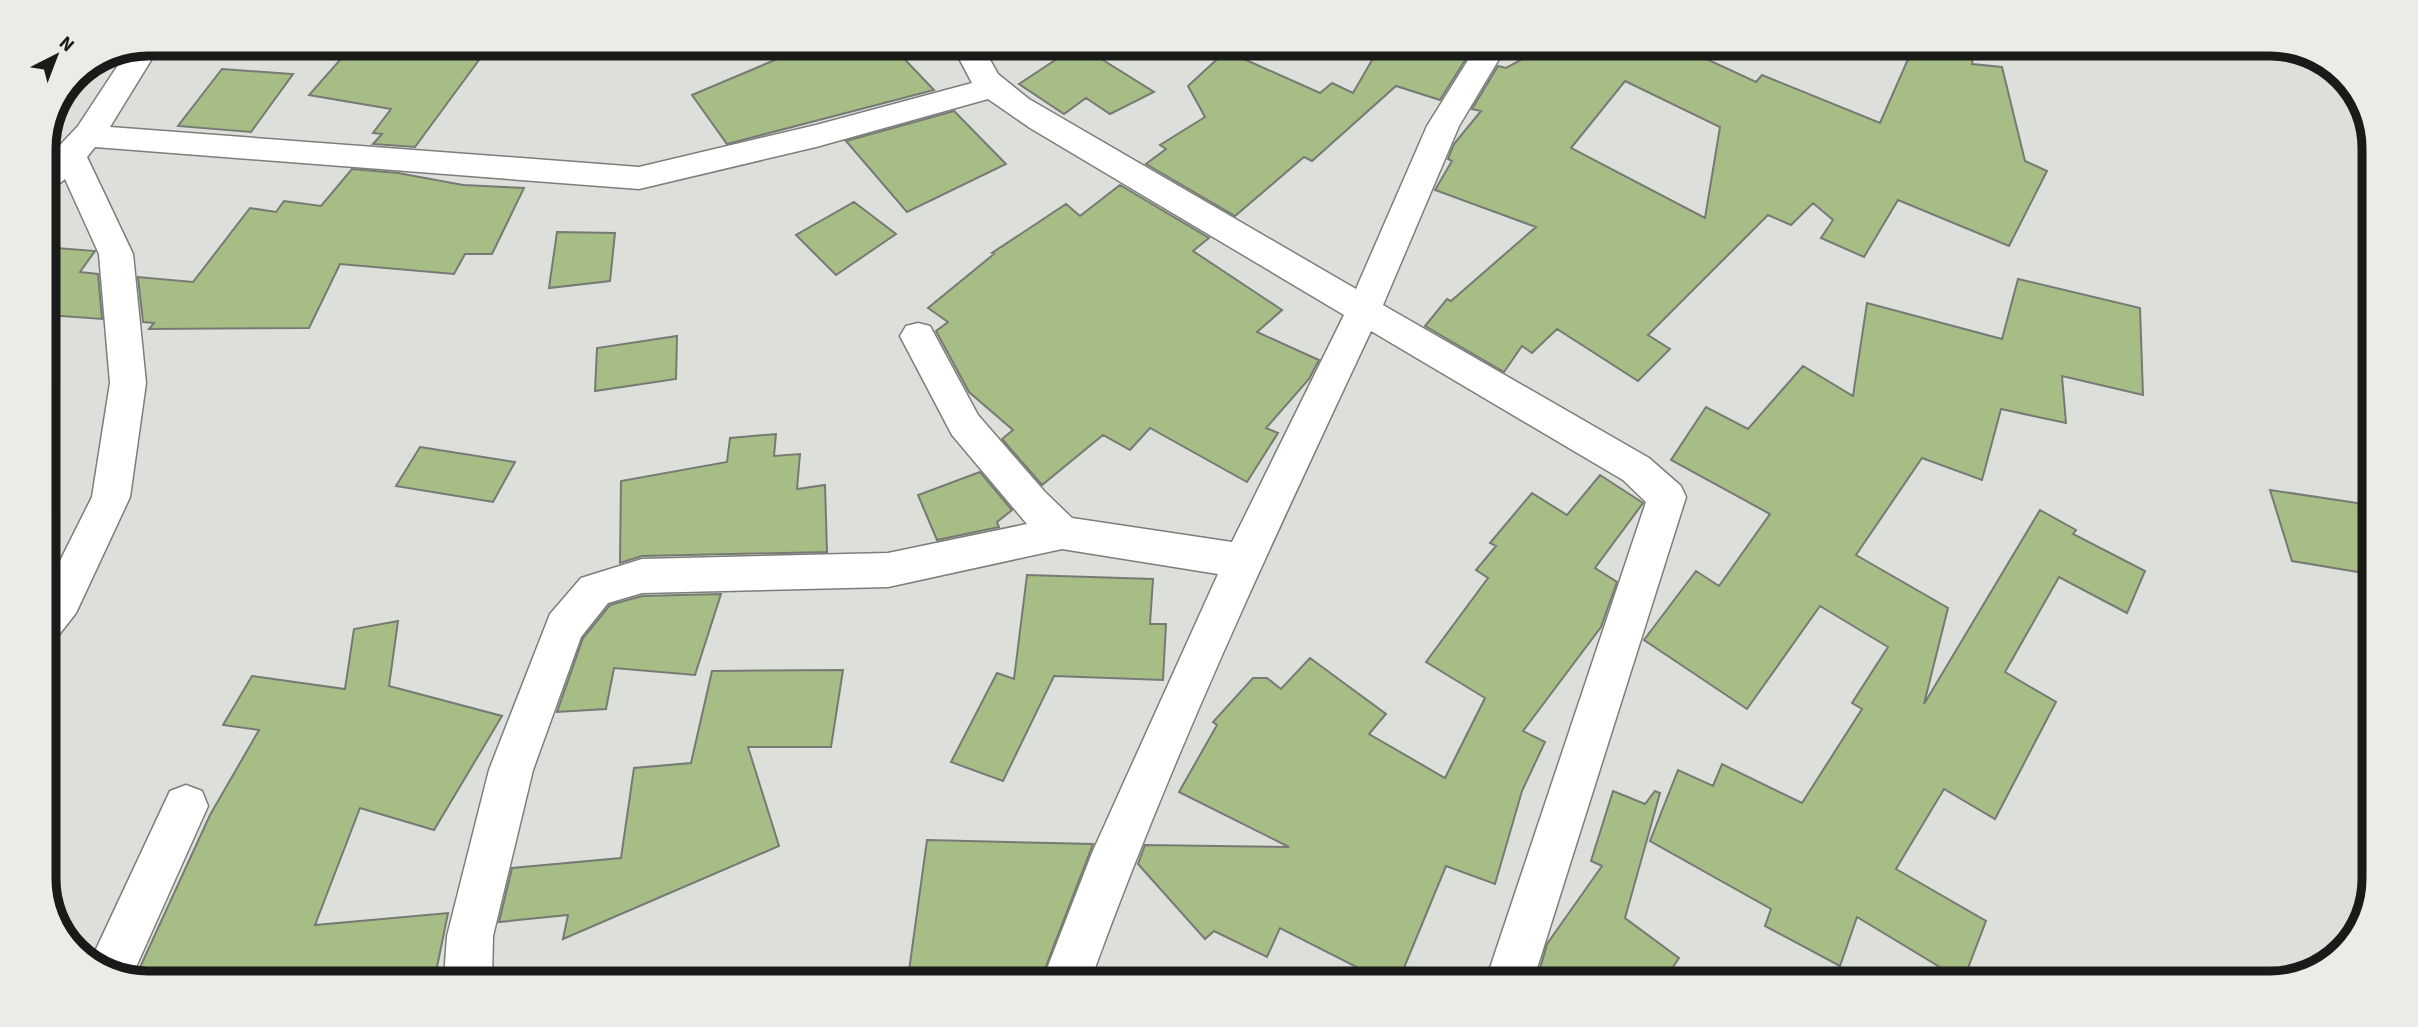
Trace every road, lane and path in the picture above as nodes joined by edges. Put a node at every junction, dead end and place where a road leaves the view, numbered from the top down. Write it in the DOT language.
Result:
graph roads {
  1 [pos="971,56"];
  2 [pos="1485,56"];
  3 [pos="137,57"];
  4 [pos="991,88"];
  5 [pos="68,158"];
  6 [pos="1363,311"];
  7 [pos="918,337"];
  8 [pos="1062,533"];
  9 [pos="1243,561"];
  10 [pos="56,608"];
  11 [pos="186,806"];
  12 [pos="113,964"];
  13 [pos="468,971"];
  14 [pos="1071,971"];
  15 [pos="1512,971"];
  1 -- 4 [label="street"];
  2 -- 6 [label="street"];
  3 -- 5 [label="street"];
  4 -- 5 [label="street"];
  4 -- 6 [label="street"];
  5 -- 10 [label="street"];
  6 -- 9 [label="street"];
  6 -- 15 [label="street"];
  7 -- 8 [label="street"];
  8 -- 9 [label="street"];
  8 -- 13 [label="street"];
  9 -- 14 [label="street"];
  11 -- 12 [label="street"];
}
